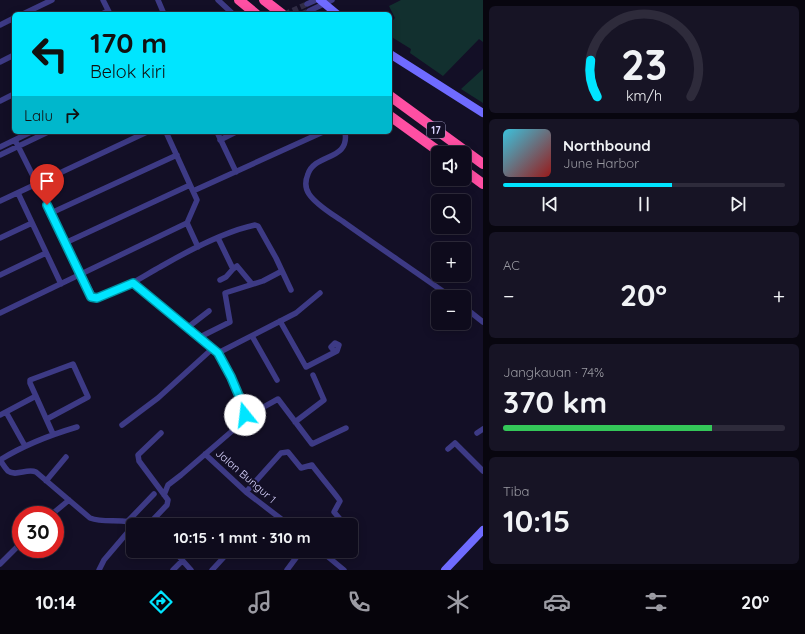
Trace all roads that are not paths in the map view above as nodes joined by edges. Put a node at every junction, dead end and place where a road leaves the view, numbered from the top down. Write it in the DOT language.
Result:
graph roads {
  1 [pos="52,0"];
  2 [pos="103,0"];
  3 [pos="158,0"];
  4 [pos="218,0"];
  5 [pos="239,0"];
  6 [pos="264,0"];
  7 [pos="316,0"];
  8 [pos="326,1"];
  9 [pos="307,4"];
  10 [pos="309,11"];
  11 [pos="27,12"];
  12 [pos="109,12"];
  13 [pos="163,12"];
  14 [pos="231,12"];
  15 [pos="254,12"];
  16 [pos="279,12"];
  17 [pos="335,12"];
  18 [pos="12,19"];
  19 [pos="0,25"];
  20 [pos="392,55"];
  21 [pos="12,56"];
  22 [pos="0,62"];
  23 [pos="12,95"];
  24 [pos="392,97"];
  25 [pos="0,101"];
  26 [pos="483,113"];
  27 [pos="392,117"];
  28 [pos="27,134"];
  29 [pos="44,134"];
  30 [pos="143,134"];
  31 [pos="167,134"];
  32 [pos="218,134"];
  33 [pos="232,134"];
  34 [pos="319,134"];
  35 [pos="345,134"];
  36 [pos="15,140"];
  37 [pos="220,140"];
  38 [pos="18,146"];
  39 [pos="431,146"];
  40 [pos="0,147"];
  41 [pos="0,155"];
  42 [pos="177,155"];
  43 [pos="483,164"];
  44 [pos="236,172"];
  45 [pos="471,175"];
  46 [pos="483,184"];
  47 [pos="37,185"];
  48 [pos="192,188"];
  49 [pos="18,193"];
  50 [pos="0,202"];
  51 [pos="50,213"];
  52 [pos="32,223"];
  53 [pos="187,223"];
  54 [pos="0,238"];
  55 [pos="218,238"];
  56 [pos="65,243"];
  57 [pos="198,247"];
  58 [pos="46,253"];
  59 [pos="233,269"];
  60 [pos="282,271"];
  61 [pos="0,274"];
  62 [pos="80,274"];
  63 [pos="220,280"];
  64 [pos="133,283"];
  65 [pos="60,284"];
  66 [pos="252,284"];
  67 [pos="291,290"];
  68 [pos="440,290"];
  69 [pos="320,293"];
  70 [pos="209,311"];
  71 [pos="0,313"];
  72 [pos="471,313"];
  73 [pos="280,321"];
  74 [pos="483,322"];
  75 [pos="186,328"];
  76 [pos="252,336"];
  77 [pos="198,338"];
  78 [pos="212,349"];
  79 [pos="335,352"];
  80 [pos="218,353"];
  81 [pos="313,375"];
  82 [pos="277,380"];
  83 [pos="36,396"];
  84 [pos="6,412"];
  85 [pos="0,415"];
  86 [pos="244,418"];
  87 [pos="46,419"];
  88 [pos="295,422"];
  89 [pos="122,424"];
  90 [pos="77,427"];
  91 [pos="346,428"];
  92 [pos="483,429"];
  93 [pos="161,433"];
  94 [pos="477,433"];
  95 [pos="53,434"];
  96 [pos="25,446"];
  97 [pos="448,450"];
  98 [pos="205,454"];
  99 [pos="66,458"];
  100 [pos="0,460"];
  101 [pos="483,471"];
  102 [pos="46,481"];
  103 [pos="246,492"];
  104 [pos="154,494"];
  105 [pos="164,495"];
  106 [pos="69,500"];
  107 [pos="62,506"];
  108 [pos="139,518"];
  109 [pos="155,518"];
  110 [pos="279,518"];
  111 [pos="339,518"];
  112 [pos="126,523"];
  113 [pos="483,530"];
  114 [pos="126,534"];
  115 [pos="12,552"];
  116 [pos="180,558"];
  117 [pos="223,558"];
  118 [pos="296,558"];
  119 [pos="331,558"];
  120 [pos="182,561"];
  121 [pos="1,562"];
  122 [pos="99,570"];
  123 [pos="174,570"];
  124 [pos="191,570"];
  125 [pos="212,570"];
  126 [pos="287,570"];
  127 [pos="344,570"];
  128 [pos="446,570"];
  1 -- 11 [label="street"];
  2 -- 12 [label="street"];
  3 -- 13 [label="street"];
  4 -- 14 [label="street"];
  5 -- 15 [label="highway"];
  6 -- 16 [label="highway"];
  7 -- 9 [label="street"];
  8 -- 10 [label="street"];
  8 -- 17 [label="street"];
  18 -- 19 [label="street"];
  20 -- 26 [label="street"];
  21 -- 22 [label="street"];
  23 -- 25 [label="street"];
  24 -- 43 [label="highway, 17"];
  27 -- 39 [label="highway, 17"];
  28 -- 36 [label="street"];
  29 -- 38 [label="street"];
  30 -- 47 [label="street"];
  31 -- 42 [label="street"];
  32 -- 37 [label="street"];
  33 -- 37 [label="street"];
  34 -- 44 [label="street"];
  35 -- 68 [label="street"];
  36 -- 38 [label="street"];
  36 -- 40 [label="street"];
  37 -- 44 [label="street"];
  38 -- 41 [label="street"];
  38 -- 47 [label="street"];
  42 -- 48 [label="street"];
  42 -- 51 [label="street"];
  44 -- 48 [label="street"];
  45 -- 46 [label="highway"];
  47 -- 49 [label="street"];
  47 -- 51 [label="street"];
  48 -- 53 [label="street"];
  48 -- 56 [label="street"];
  49 -- 50 [label="street"];
  49 -- 52 [label="street"];
  51 -- 56 [label="street"];
  52 -- 54 [label="street"];
  52 -- 58 [label="street"];
  53 -- 57 [label="street"];
  53 -- 62 [label="street"];
  55 -- 57 [label="street"];
  55 -- 59 [label="street"];
  55 -- 60 [label="street"];
  56 -- 62 [label="street"];
  57 -- 64 [label="street"];
  58 -- 61 [label="street"];
  58 -- 65 [label="street"];
  59 -- 63 [label="street"];
  59 -- 66 [label="street"];
  60 -- 66 [label="street"];
  60 -- 67 [label="street"];
  62 -- 64 [label="street"];
  62 -- 65 [label="street"];
  64 -- 75 [label="street"];
  65 -- 71 [label="street"];
  66 -- 77 [label="street"];
  69 -- 73 [label="street"];
  70 -- 75 [label="street"];
  72 -- 74 [label="street"];
  73 -- 76 [label="street"];
  73 -- 79 [label="street"];
  75 -- 77 [label="street"];
  76 -- 80 [label="street"];
  76 -- 82 [label="street"];
  77 -- 78 [label="street"];
  78 -- 80 [label="street"];
  78 -- 89 [label="street"];
  80 -- 86 [label="street"];
  81 -- 88 [label="street"];
  83 -- 84 [label="street"];
  83 -- 87 [label="street"];
  83 -- 87 [label="street"];
  84 -- 85 [label="street"];
  84 -- 96 [label="street"];
  86 -- 88 [label="street, Jalan Bungur 1"];
  86 -- 98 [label="street, Jalan Bungur 1"];
  87 -- 95 [label="street"];
  88 -- 91 [label="street"];
  90 -- 95 [label="street"];
  92 -- 94 [label="street"];
  93 -- 105 [label="street"];
  95 -- 96 [label="street"];
  96 -- 100 [label="street"];
  97 -- 101 [label="street"];
  98 -- 103 [label="street, Jalan Bungur 1"];
  98 -- 105 [label="street"];
  99 -- 102 [label="street"];
  100 -- 102 [label="street"];
  102 -- 106 [label="street"];
  103 -- 110 [label="street, Jalan Bungur 1"];
  103 -- 111 [label="street"];
  104 -- 108 [label="street"];
  105 -- 109 [label="street"];
  106 -- 107 [label="street"];
  106 -- 112 [label="street"];
  113 -- 128 [label="street"];
  114 -- 122 [label="street"];
  115 -- 121 [label="street"];
  116 -- 120 [label="street"];
  117 -- 125 [label="street"];
  118 -- 126 [label="street"];
  119 -- 127 [label="street"];
  120 -- 123 [label="street"];
  120 -- 124 [label="street"];
}
